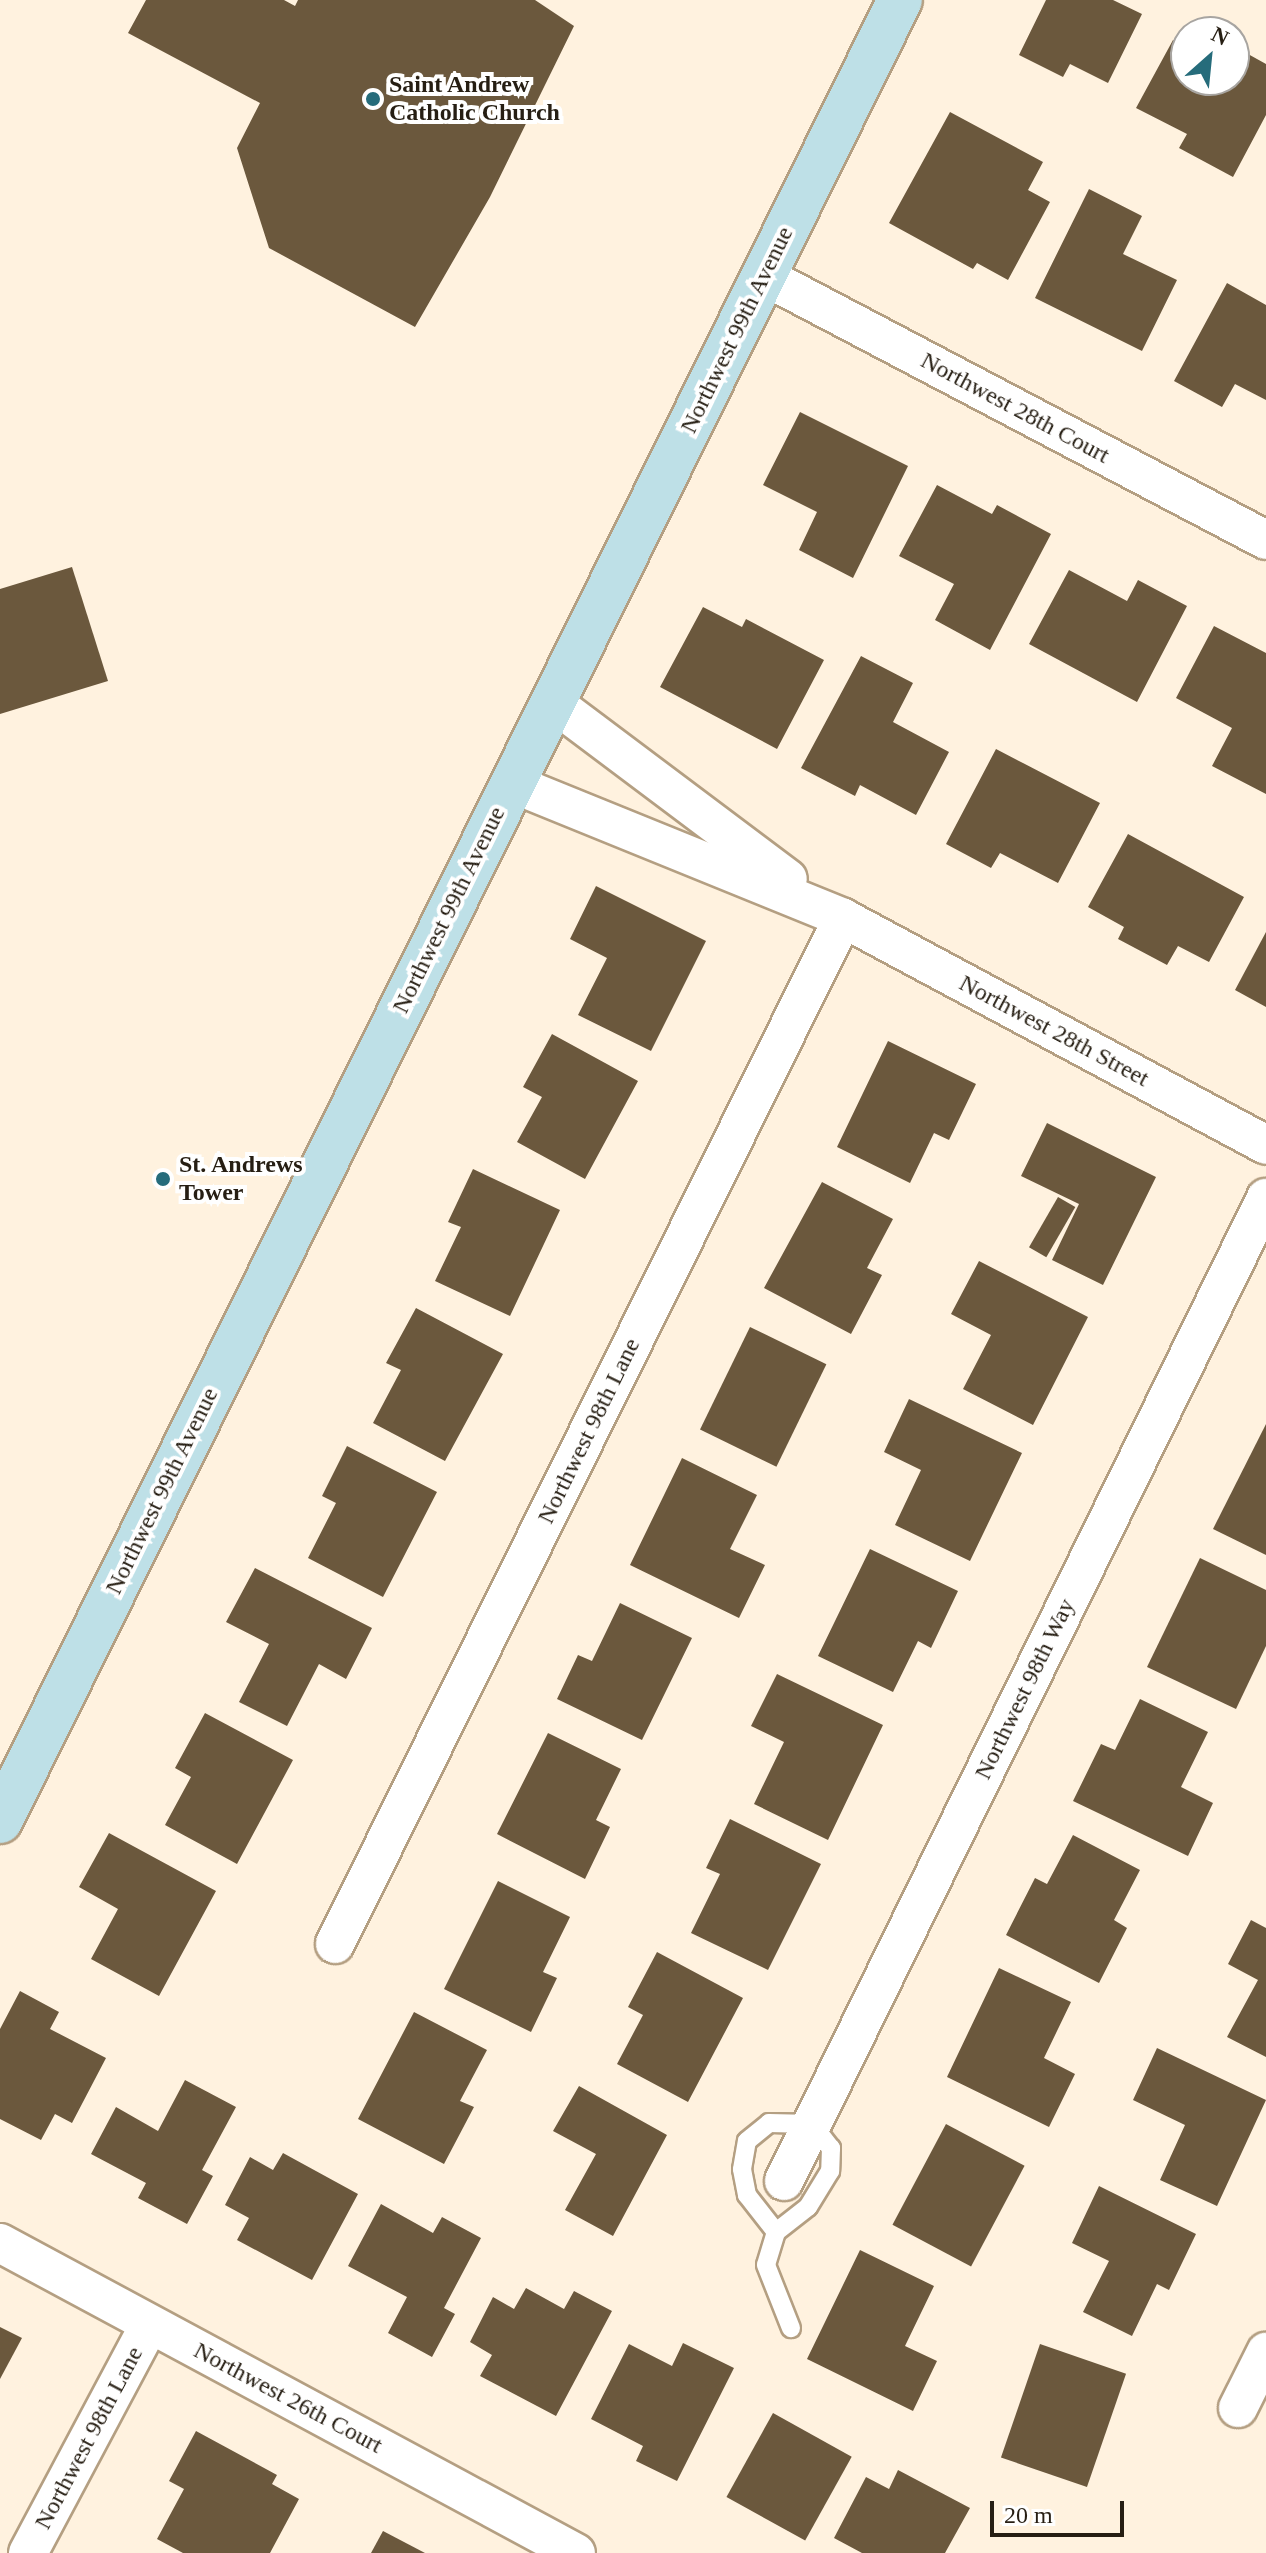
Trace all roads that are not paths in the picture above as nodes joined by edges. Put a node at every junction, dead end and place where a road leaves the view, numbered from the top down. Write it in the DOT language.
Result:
graph roads {
  1 [pos="900,0"];
  2 [pos="764,276"];
  3 [pos="1266,540"];
  4 [pos="551,701"];
  5 [pos="511,783"];
  6 [pos="843,918"];
  7 [pos="1266,1145"];
  8 [pos="1266,1198"];
  9 [pos="0,1821"];
  10 [pos="335,1944"];
  11 [pos="812,2124"];
  12 [pos="784,2181"];
  13 [pos="776,2232"];
  14 [pos="0,2243"];
  15 [pos="150,2324"];
  16 [pos="791,2328"];
  17 [pos="1266,2352"];
  18 [pos="1238,2408"];
  19 [pos="28,2553"];
  20 [pos="576,2553"];
  1 -- 2 [label="street, Northwest 99th Avenue"];
  2 -- 3 [label="street, Northwest 28th Court"];
  2 -- 4 [label="street, Northwest 99th Avenue"];
  4 -- 5 [label="street, Northwest 99th Avenue"];
  4 -- 6 [label="street, Northwest 28th Street"];
  5 -- 6 [label="street, Northwest 28th Street"];
  5 -- 9 [label="street, Northwest 99th Avenue"];
  6 -- 7 [label="street, Northwest 28th Street"];
  6 -- 10 [label="street, Northwest 98th Lane"];
  8 -- 11 [label="street, Northwest 98th Way"];
  11 -- 12 [label="street, Northwest 98th Way"];
  11 -- 13 [label="lane"];
  11 -- 13 [label="lane"];
  13 -- 16 [label="lane"];
  14 -- 15 [label="street, Northwest 26th Court"];
  15 -- 19 [label="street, Northwest 98th Lane"];
  15 -- 20 [label="street, Northwest 26th Court"];
  17 -- 18 [label="street"];
}
